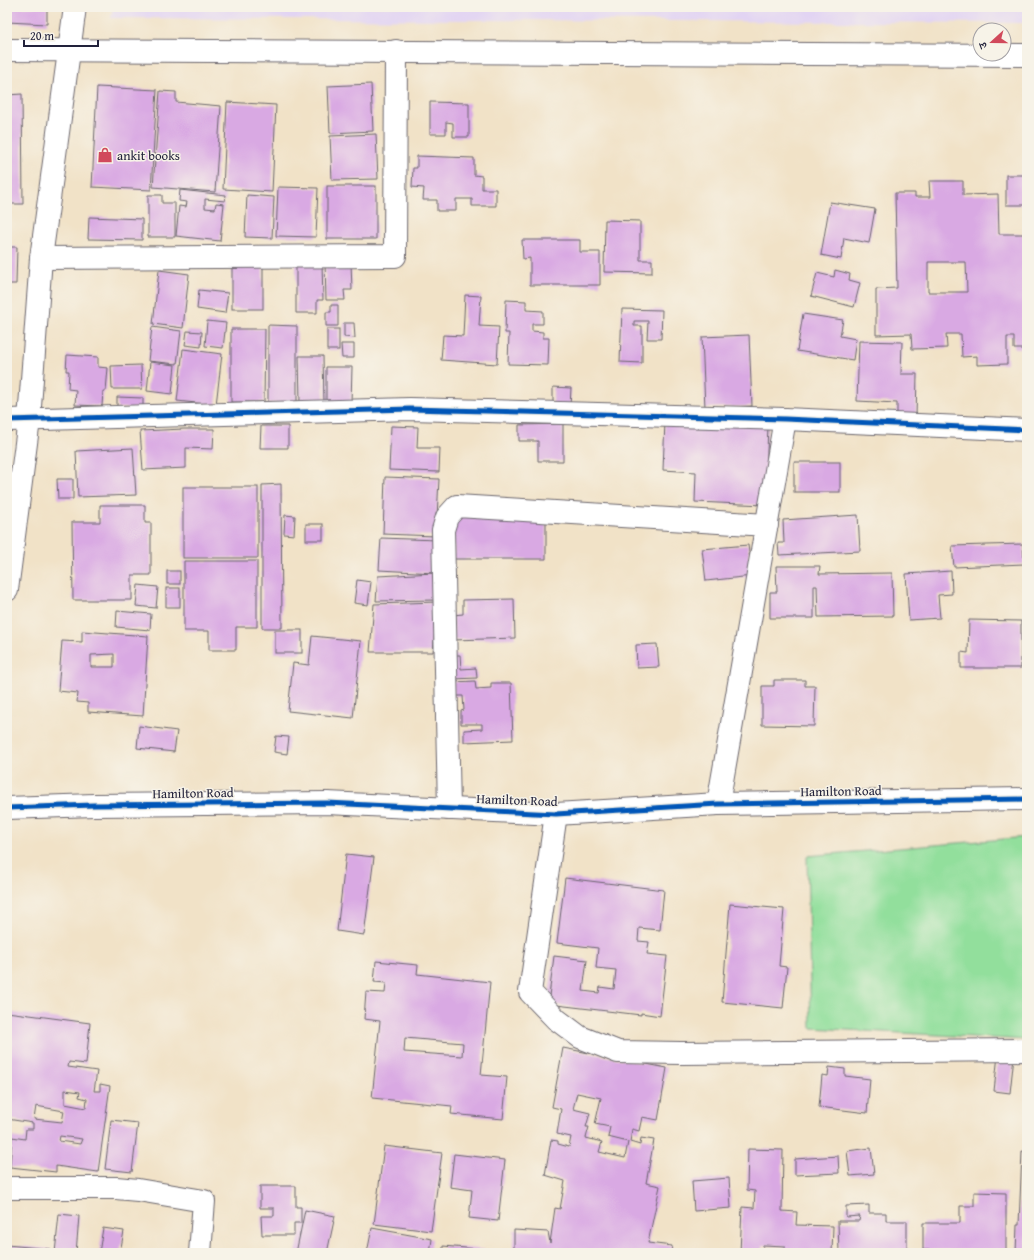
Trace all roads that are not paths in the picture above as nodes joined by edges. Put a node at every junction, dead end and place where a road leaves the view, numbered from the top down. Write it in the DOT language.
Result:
graph roads {
  1 [pos="75,7"];
  2 [pos="7,50"];
  3 [pos="70,50"];
  4 [pos="396,51"];
  5 [pos="1027,55"];
  6 [pos="41,258"];
  7 [pos="785,419"];
  8 [pos="7,420"];
  9 [pos="29,420"];
  10 [pos="1027,430"];
  11 [pos="767,525"];
  12 [pos="7,590"];
  13 [pos="1027,799"];
  14 [pos="718,804"];
  15 [pos="7,808"];
  16 [pos="449,809"];
  17 [pos="556,814"];
  18 [pos="1027,1050"];
  19 [pos="7,1188"];
  20 [pos="200,1253"];
  1 -- 3 [label="street"];
  2 -- 3 [label="street"];
  3 -- 4 [label="street"];
  3 -- 6 [label="street"];
  4 -- 5 [label="street"];
  4 -- 6 [label="street"];
  6 -- 9 [label="street"];
  7 -- 9 [label="street"];
  7 -- 10 [label="street"];
  7 -- 11 [label="street"];
  8 -- 9 [label="street"];
  9 -- 12 [label="street"];
  11 -- 14 [label="street"];
  11 -- 16 [label="street"];
  13 -- 14 [label="street, Hamilton Road"];
  14 -- 17 [label="street, Hamilton Road"];
  15 -- 16 [label="street, Hamilton Road"];
  16 -- 17 [label="street, Hamilton Road"];
  17 -- 18 [label="street"];
  19 -- 20 [label="street"];
}
